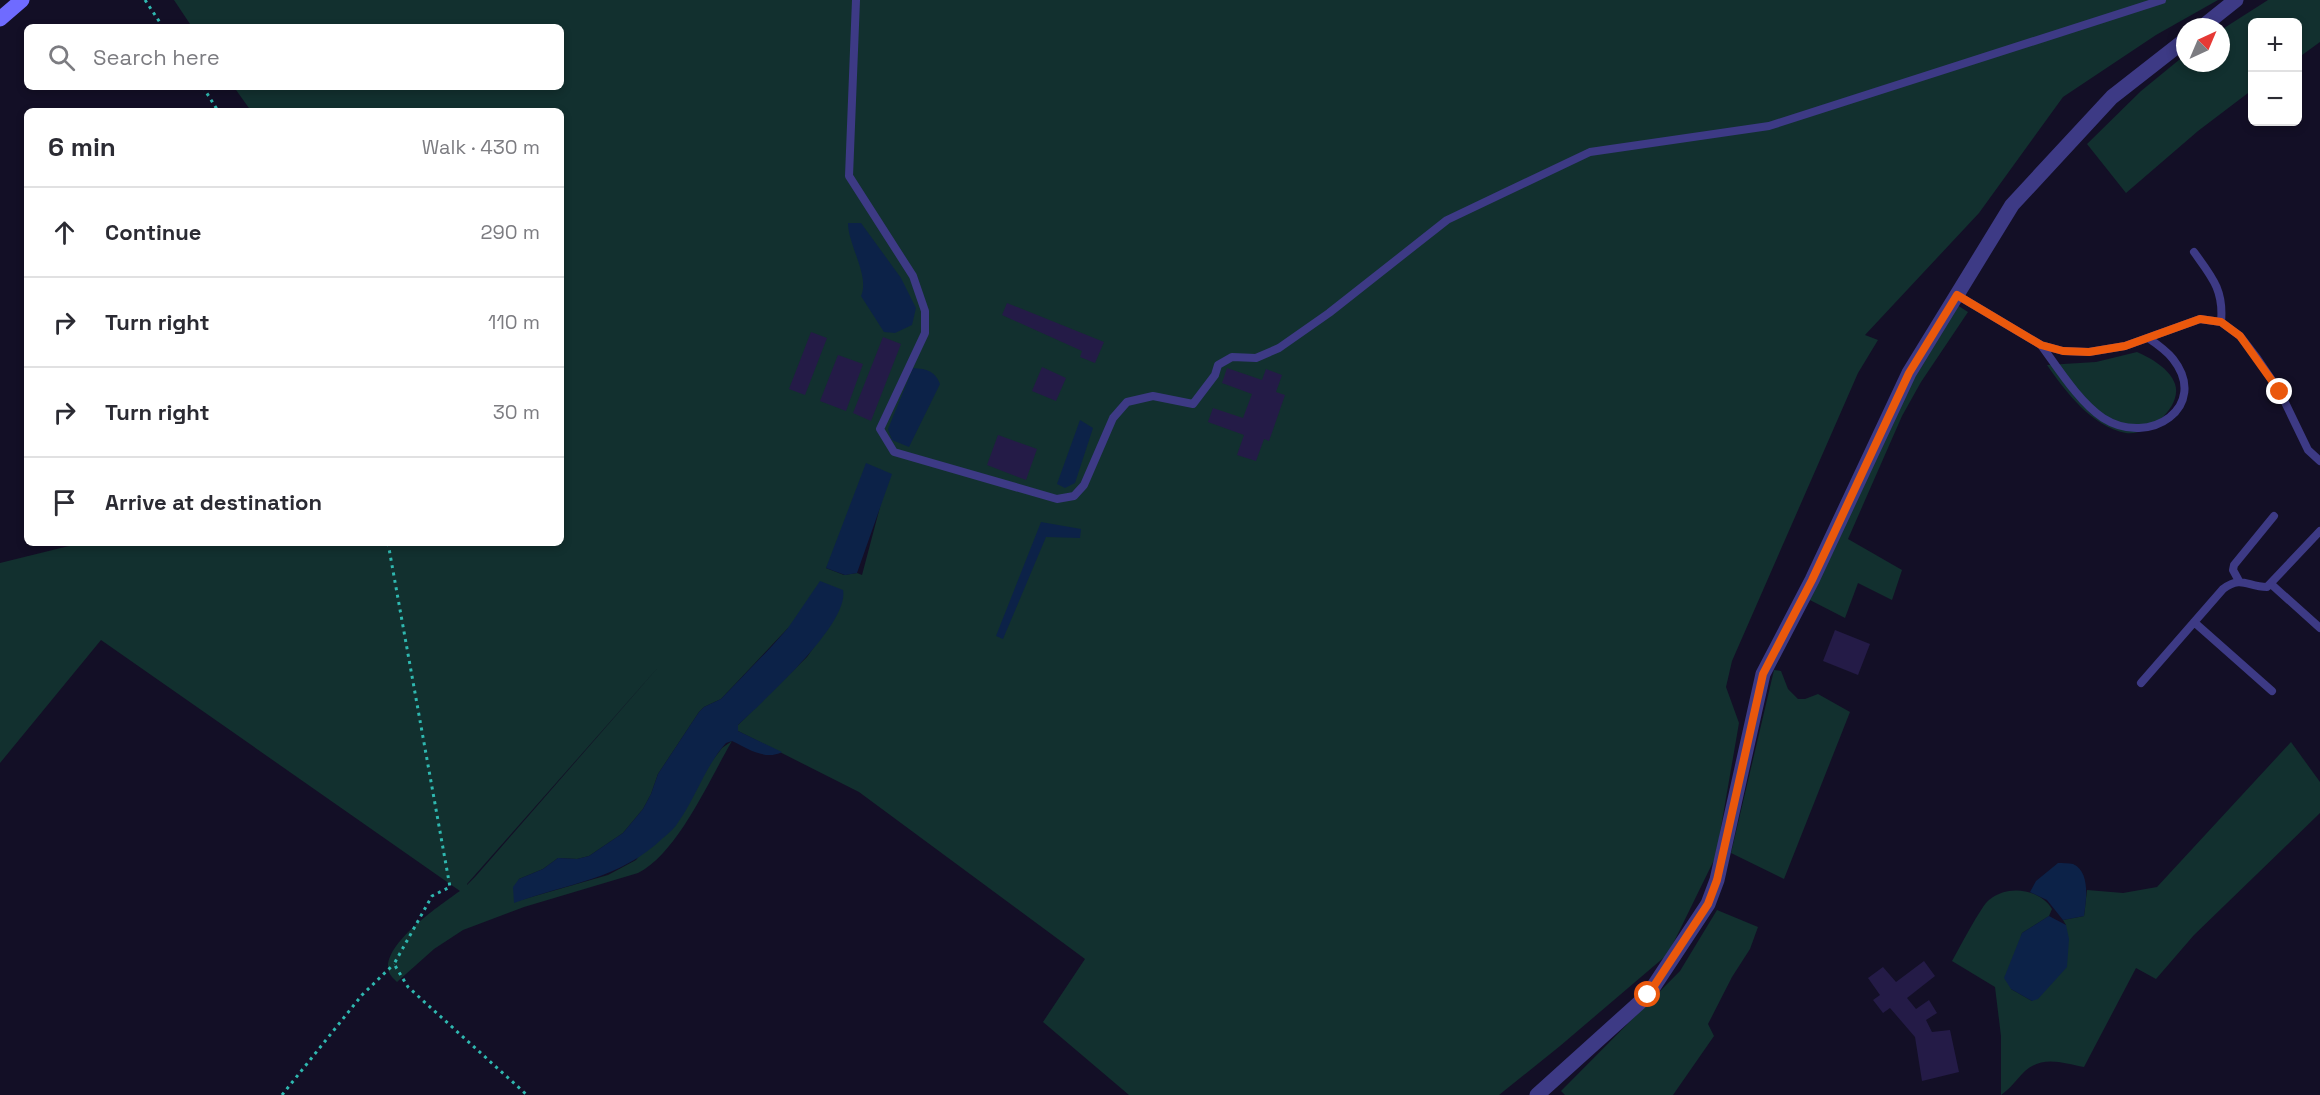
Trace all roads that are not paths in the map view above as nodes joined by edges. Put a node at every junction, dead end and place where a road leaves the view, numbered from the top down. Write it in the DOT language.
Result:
graph roads {
  1 [pos="22,0"];
  2 [pos="856,0"];
  3 [pos="2162,0"];
  4 [pos="2236,0"];
  5 [pos="2213,18"];
  6 [pos="0,19"];
  7 [pos="2176,47"];
  8 [pos="2194,252"];
  9 [pos="1957,295"];
  10 [pos="2221,322"];
  11 [pos="2148,338"];
  12 [pos="2041,345"];
  13 [pos="2320,461"];
  14 [pos="2274,516"];
  15 [pos="2320,531"];
  16 [pos="2239,581"];
  17 [pos="2271,584"];
  18 [pos="2194,622"];
  19 [pos="2320,628"];
  20 [pos="2141,683"];
  21 [pos="2272,691"];
  22 [pos="1537,1095"];
  1 -- 6 [label="main road"];
  2 -- 3 [label="lane"];
  4 -- 5 [label="street"];
  7 -- 9 [label="street"];
  8 -- 10 [label="lane"];
  9 -- 12 [label="lane"];
  9 -- 22 [label="street"];
  10 -- 11 [label="lane"];
  10 -- 13 [label="lane"];
  11 -- 12 [label="lane"];
  11 -- 12 [label="lane"];
  14 -- 16 [label="lane"];
  15 -- 17 [label="lane"];
  16 -- 17 [label="lane"];
  16 -- 18 [label="lane"];
  17 -- 19 [label="lane"];
  18 -- 20 [label="lane"];
  18 -- 21 [label="lane"];
}
